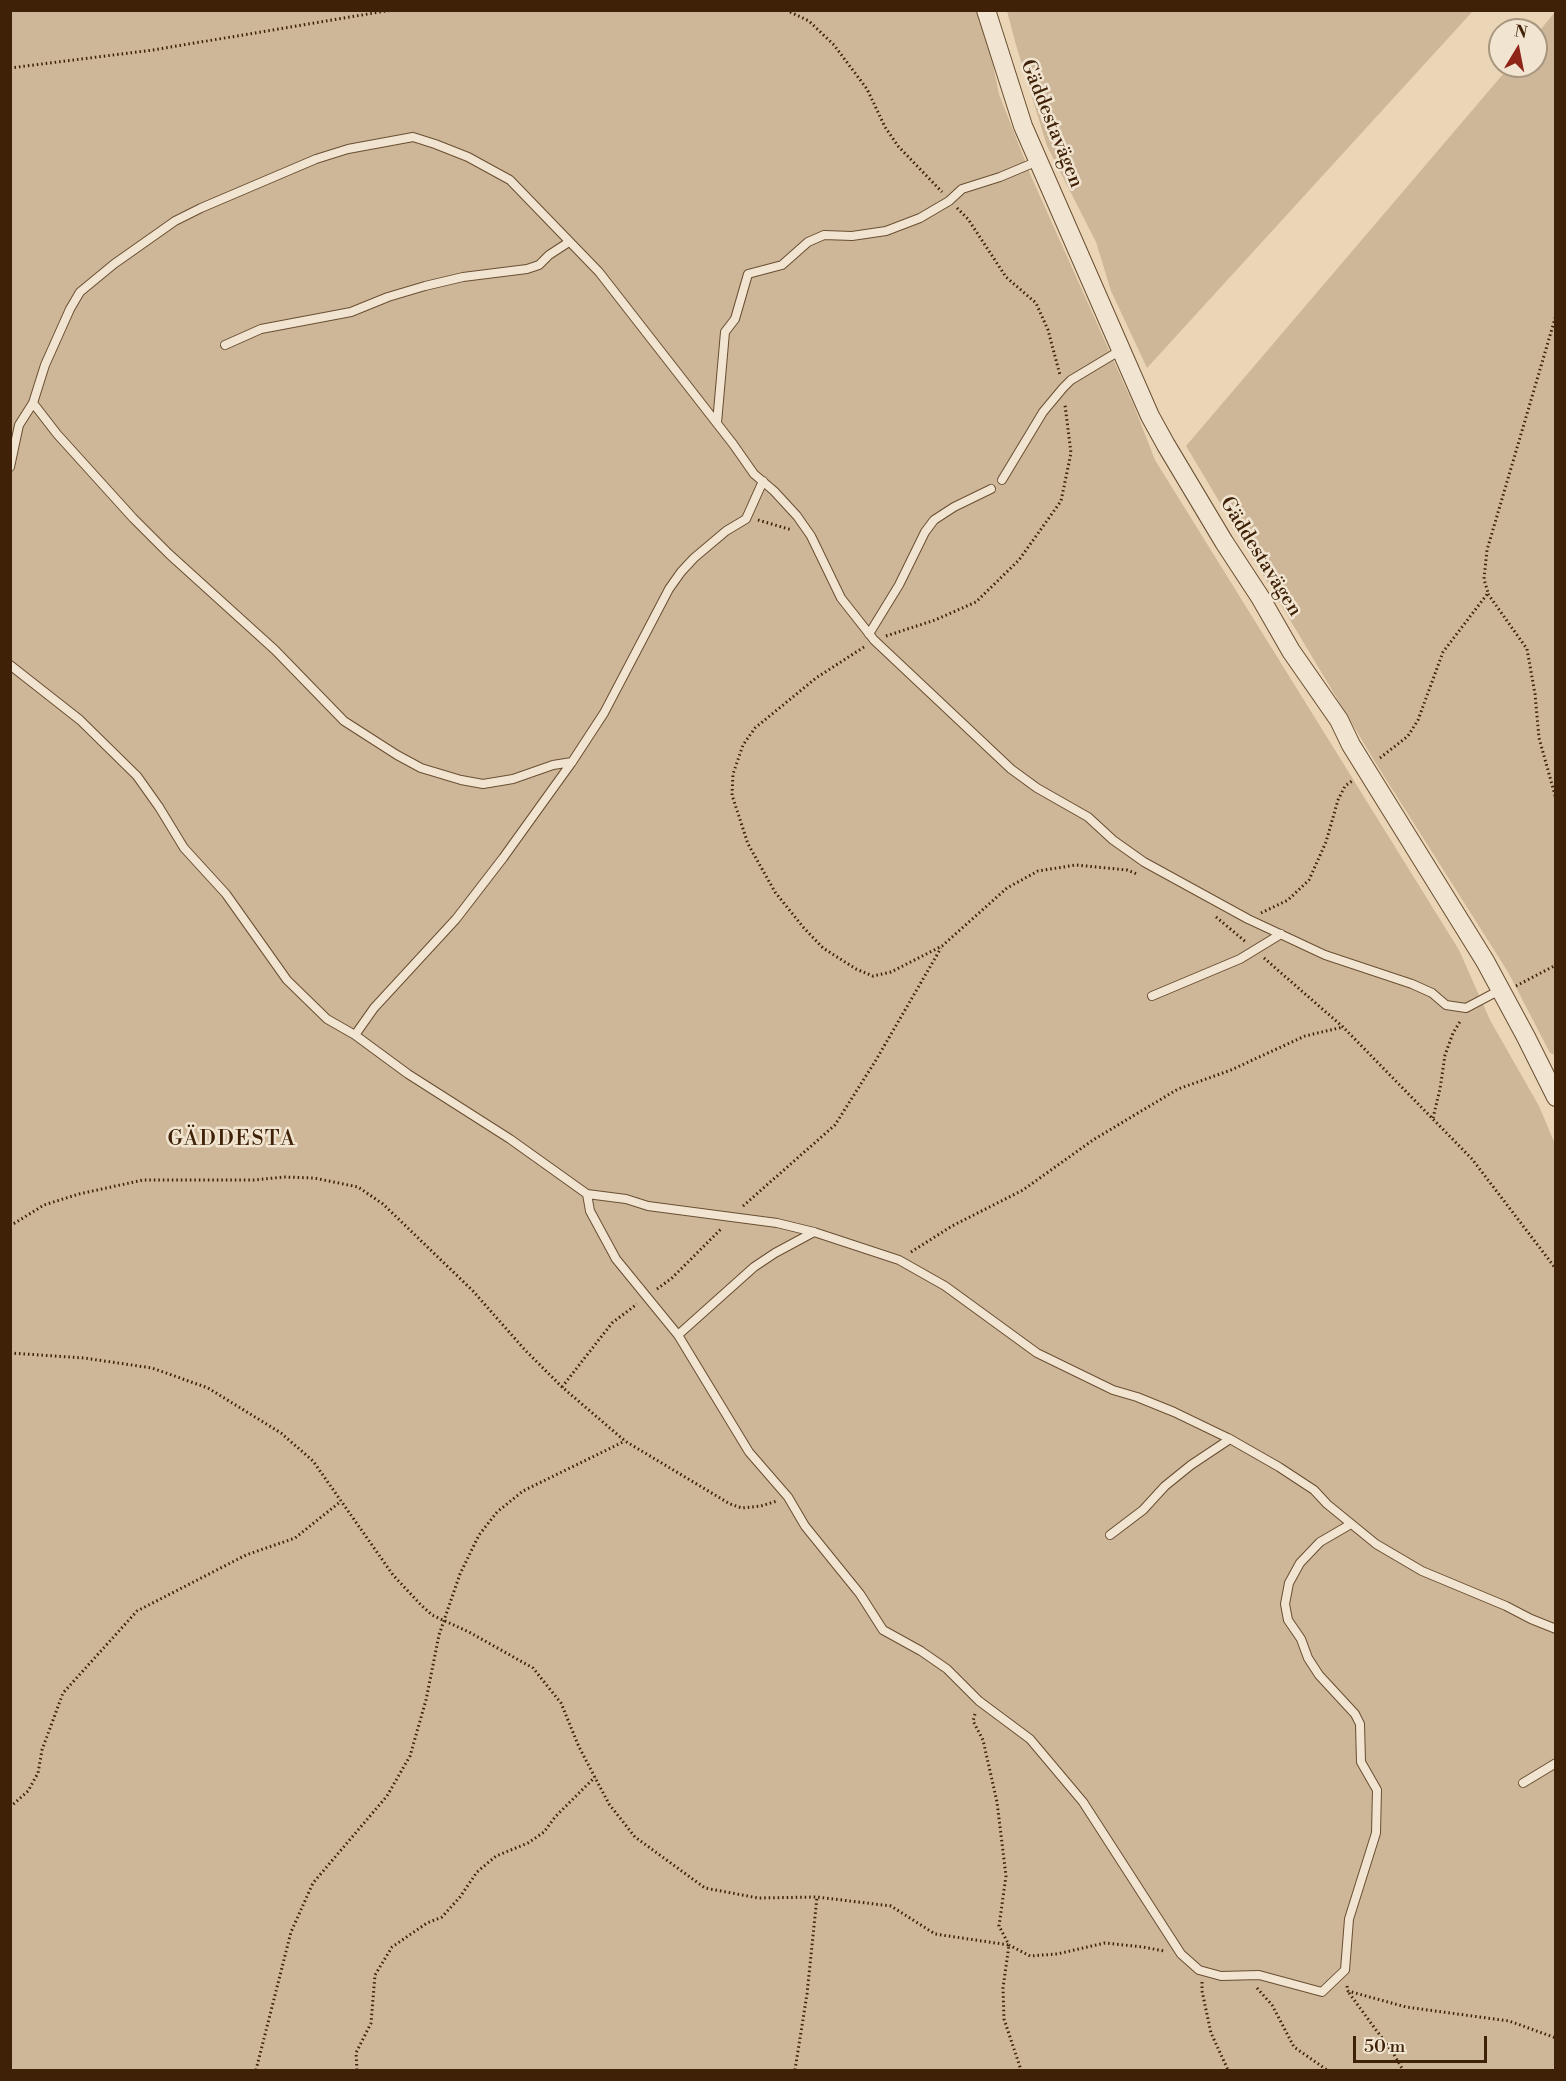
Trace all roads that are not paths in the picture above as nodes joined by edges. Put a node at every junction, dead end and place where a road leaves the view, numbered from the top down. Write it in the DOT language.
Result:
graph roads {
  1 [pos="986,10"];
  2 [pos="1040,160"];
  3 [pos="569,243"];
  4 [pos="225,345"];
  5 [pos="1121,350"];
  6 [pos="33,403"];
  7 [pos="717,423"];
  8 [pos="10,467"];
  9 [pos="1002,480"];
  10 [pos="763,481"];
  11 [pos="991,489"];
  12 [pos="872,637"];
  13 [pos="10,665"];
  14 [pos="572,762"];
  15 [pos="1281,934"];
  16 [pos="1500,990"];
  17 [pos="1152,996"];
  18 [pos="355,1035"];
  19 [pos="1556,1097"];
  20 [pos="587,1194"];
  21 [pos="814,1232"];
  22 [pos="678,1335"];
  23 [pos="1230,1439"];
  24 [pos="1351,1524"];
  25 [pos="1110,1535"];
  26 [pos="1556,1629"];
  27 [pos="1556,1763"];
  28 [pos="1523,1783"];
  1 -- 2 [label="street, Gäddestavägen"];
  2 -- 5 [label="street, Gäddestavägen"];
  2 -- 7 [label="lane"];
  3 -- 4 [label="lane"];
  3 -- 6 [label="lane"];
  3 -- 7 [label="lane"];
  5 -- 9 [label="lane"];
  5 -- 16 [label="street, Gäddestavägen"];
  6 -- 8 [label="lane"];
  6 -- 14 [label="lane"];
  7 -- 10 [label="lane"];
  10 -- 12 [label="lane"];
  10 -- 14 [label="lane"];
  11 -- 12 [label="lane"];
  12 -- 15 [label="lane"];
  13 -- 18 [label="lane"];
  14 -- 18 [label="lane"];
  15 -- 16 [label="lane"];
  15 -- 17 [label="lane"];
  16 -- 19 [label="street, Gäddestavägen"];
  18 -- 20 [label="lane"];
  20 -- 21 [label="lane"];
  20 -- 22 [label="lane"];
  21 -- 22 [label="lane"];
  21 -- 23 [label="lane"];
  22 -- 24 [label="lane"];
  23 -- 24 [label="lane"];
  23 -- 25 [label="lane"];
  24 -- 26 [label="lane"];
  27 -- 28 [label="lane"];
}
